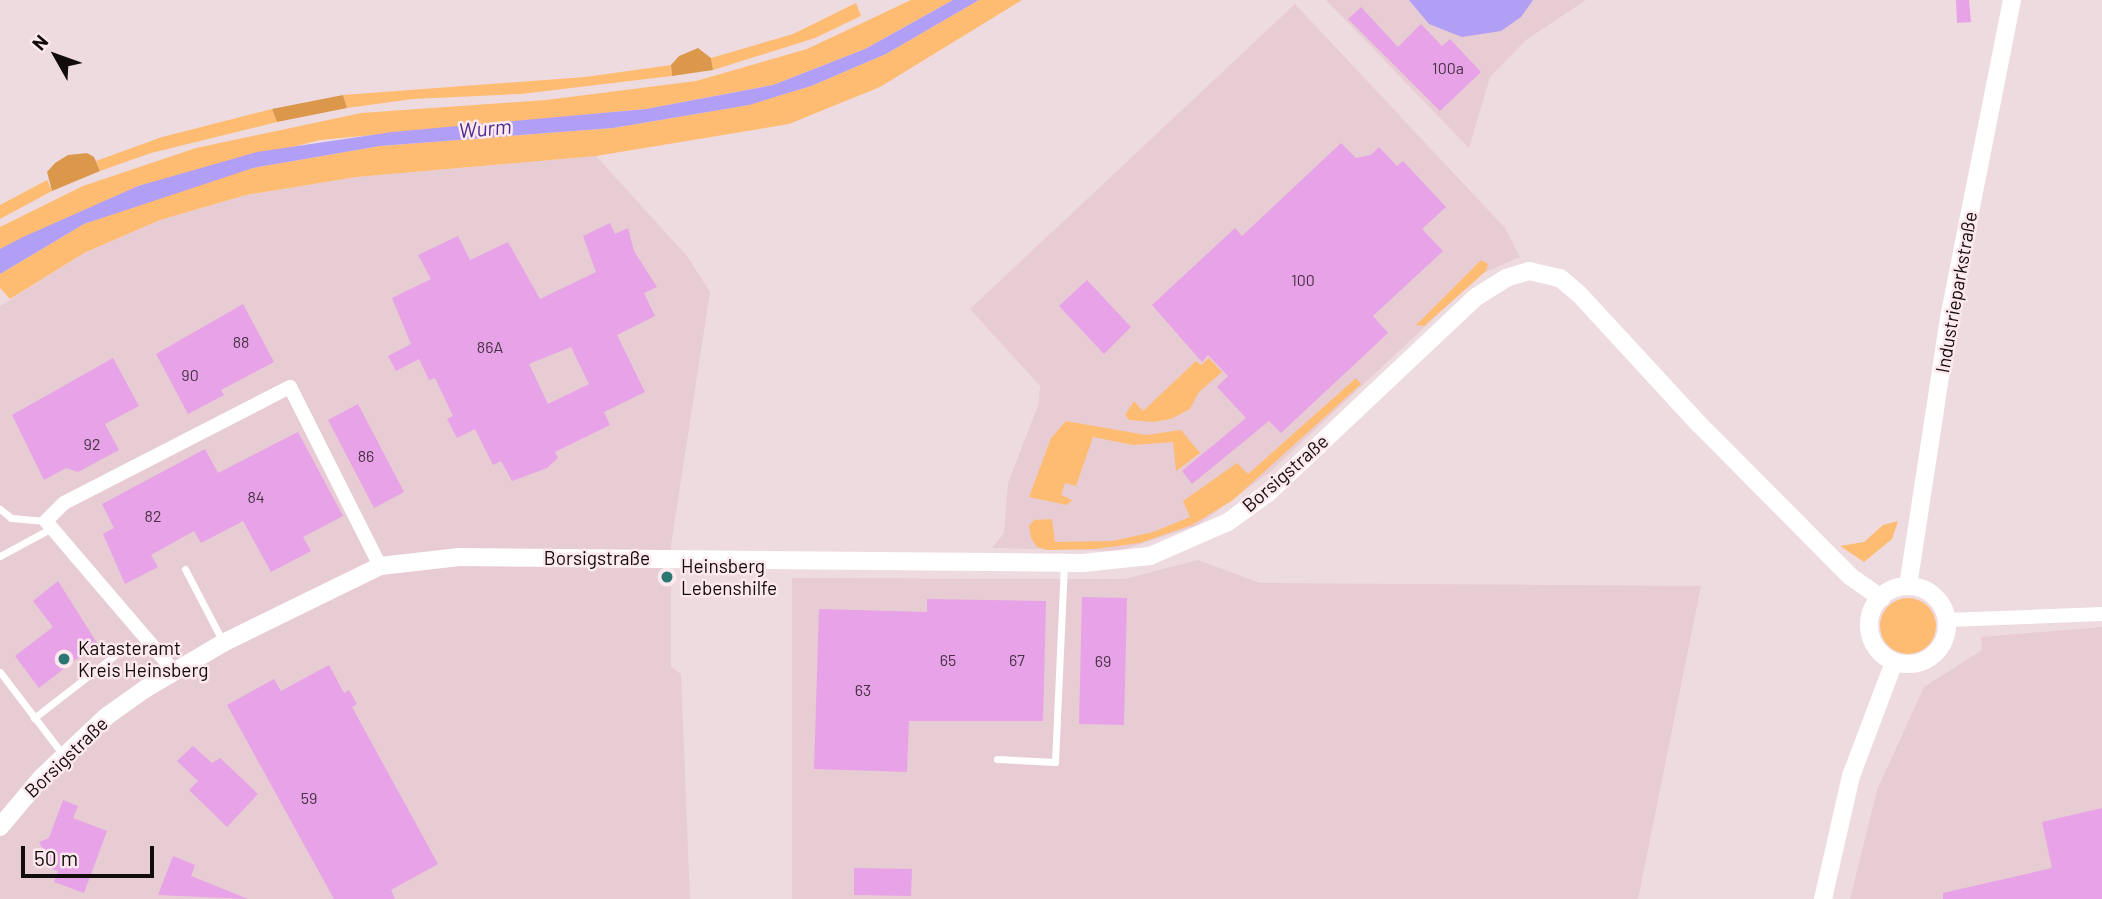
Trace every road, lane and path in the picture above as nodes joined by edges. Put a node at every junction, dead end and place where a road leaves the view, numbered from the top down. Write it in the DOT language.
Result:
graph roads {
  1 [pos="2012,0"];
  2 [pos="2,512"];
  3 [pos="48,525"];
  4 [pos="0,556"];
  5 [pos="1064,563"];
  6 [pos="380,566"];
  7 [pos="185,569"];
  8 [pos="1908,586"];
  9 [pos="1881,598"];
  10 [pos="2102,614"];
  11 [pos="1947,620"];
  12 [pos="223,643"];
  13 [pos="114,656"];
  14 [pos="1894,662"];
  15 [pos="174,671"];
  16 [pos="0,672"];
  17 [pos="34,718"];
  18 [pos="64,757"];
  19 [pos="997,759"];
  20 [pos="0,827"];
  21 [pos="1823,899"];
  1 -- 8 [label="street, Industrieparkstraße"];
  2 -- 3 [label="lane"];
  3 -- 4 [label="lane"];
  3 -- 6 [label="street"];
  3 -- 15 [label="street"];
  5 -- 6 [label="street, Borsigstraße"];
  5 -- 9 [label="street, Borsigstraße"];
  5 -- 19 [label="lane"];
  6 -- 12 [label="street, Borsigstraße"];
  7 -- 12 [label="lane"];
  8 -- 9 [label="street"];
  8 -- 11 [label="street"];
  9 -- 14 [label="street"];
  10 -- 11 [label="street"];
  11 -- 14 [label="street"];
  12 -- 15 [label="street, Borsigstraße"];
  13 -- 17 [label="lane"];
  14 -- 21 [label="street"];
  15 -- 18 [label="street, Borsigstraße"];
  16 -- 17 [label="lane"];
  17 -- 18 [label="lane"];
  18 -- 20 [label="street, Borsigstraße"];
}
